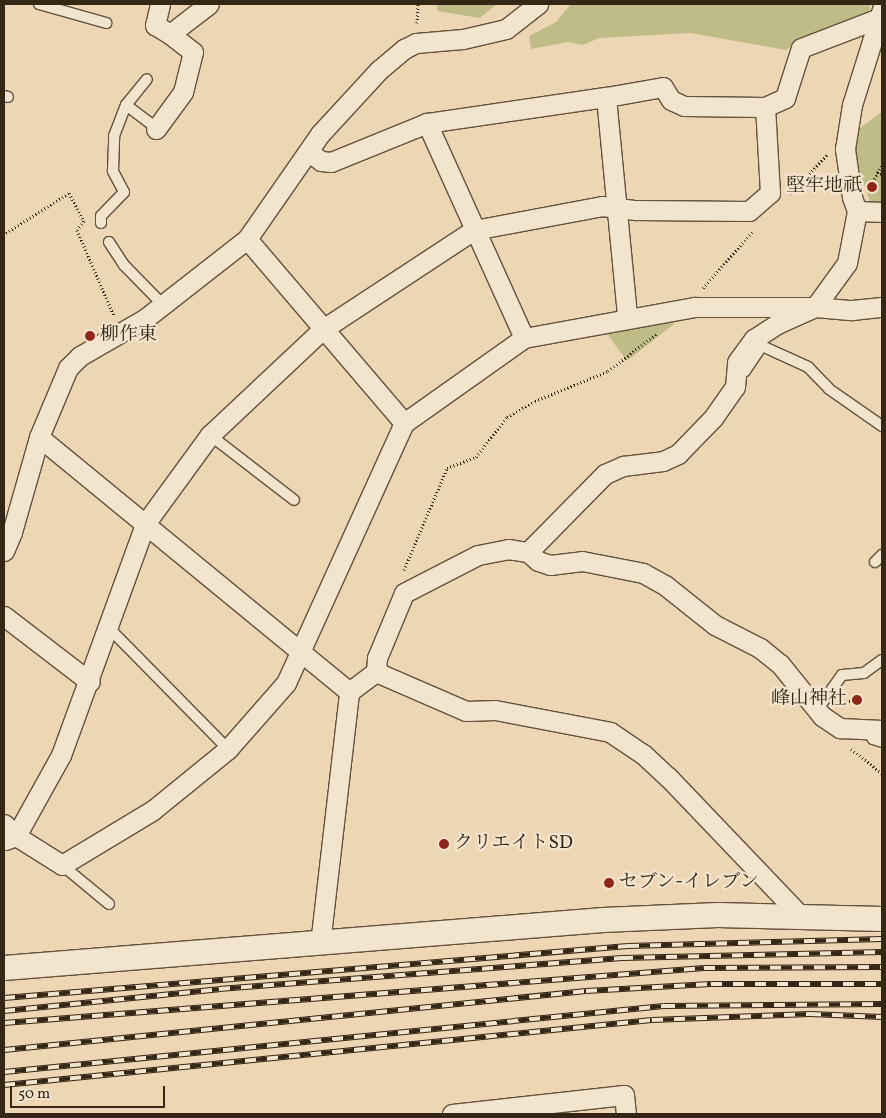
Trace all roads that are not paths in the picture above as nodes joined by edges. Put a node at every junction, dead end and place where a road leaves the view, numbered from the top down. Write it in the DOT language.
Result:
graph roads {
  1 [pos="39,4"];
  2 [pos="160,4"];
  3 [pos="209,4"];
  4 [pos="538,4"];
  5 [pos="881,13"];
  6 [pos="106,22"];
  7 [pos="170,34"];
  8 [pos="146,79"];
  9 [pos="606,97"];
  10 [pos="126,105"];
  11 [pos="765,106"];
  12 [pos="427,123"];
  13 [pos="157,128"];
  14 [pos="309,152"];
  15 [pos="618,208"];
  16 [pos="856,211"];
  17 [pos="882,212"];
  18 [pos="101,223"];
  19 [pos="474,230"];
  20 [pos="247,239"];
  21 [pos="109,242"];
  22 [pos="163,305"];
  23 [pos="815,307"];
  24 [pos="882,307"];
  25 [pos="627,317"];
  26 [pos="324,329"];
  27 [pos="524,338"];
  28 [pos="737,375"];
  29 [pos="404,423"];
  30 [pos="882,426"];
  31 [pos="210,435"];
  32 [pos="39,437"];
  33 [pos="294,500"];
  34 [pos="145,524"];
  35 [pos="4,550"];
  36 [pos="528,552"];
  37 [pos="4,616"];
  38 [pos="109,628"];
  39 [pos="302,652"];
  40 [pos="882,660"];
  41 [pos="376,672"];
  42 [pos="90,682"];
  43 [pos="349,692"];
  44 [pos="817,710"];
  45 [pos="875,730"];
  46 [pos="882,742"];
  47 [pos="228,749"];
  48 [pos="8,833"];
  49 [pos="62,865"];
  50 [pos="109,904"];
  51 [pos="800,916"];
  52 [pos="882,919"];
  53 [pos="320,944"];
  54 [pos="4,968"];
  55 [pos="452,1114"];
  56 [pos="626,1114"];
  1 -- 6 [label="lane"];
  2 -- 7 [label="street"];
  3 -- 7 [label="street"];
  4 -- 14 [label="street"];
  5 -- 11 [label="street"];
  5 -- 16 [label="street"];
  7 -- 13 [label="street"];
  8 -- 10 [label="lane"];
  9 -- 11 [label="street"];
  9 -- 12 [label="street"];
  9 -- 15 [label="street"];
  10 -- 13 [label="lane"];
  10 -- 18 [label="lane"];
  11 -- 15 [label="street"];
  12 -- 14 [label="street"];
  12 -- 19 [label="street"];
  14 -- 20 [label="street"];
  15 -- 19 [label="street"];
  15 -- 25 [label="street"];
  16 -- 17 [label="street"];
  16 -- 23 [label="street"];
  19 -- 26 [label="street"];
  19 -- 27 [label="street"];
  20 -- 22 [label="street"];
  20 -- 26 [label="street"];
  21 -- 22 [label="lane"];
  22 -- 32 [label="street"];
  23 -- 24 [label="street"];
  23 -- 25 [label="street"];
  23 -- 28 [label="street"];
  25 -- 27 [label="street"];
  26 -- 29 [label="street"];
  26 -- 31 [label="street"];
  27 -- 29 [label="street"];
  28 -- 30 [label="lane"];
  28 -- 36 [label="street"];
  29 -- 39 [label="street"];
  31 -- 33 [label="lane"];
  31 -- 34 [label="street"];
  32 -- 34 [label="street"];
  32 -- 35 [label="street"];
  34 -- 38 [label="street"];
  34 -- 39 [label="street"];
  36 -- 41 [label="street"];
  36 -- 44 [label="street"];
  37 -- 42 [label="street"];
  38 -- 42 [label="street"];
  38 -- 47 [label="lane"];
  39 -- 43 [label="street"];
  39 -- 47 [label="street"];
  40 -- 44 [label="lane"];
  41 -- 43 [label="street"];
  41 -- 51 [label="street"];
  42 -- 48 [label="street"];
  43 -- 53 [label="street"];
  44 -- 45 [label="street"];
  45 -- 46 [label="lane"];
  47 -- 49 [label="street"];
  48 -- 49 [label="street"];
  49 -- 50 [label="lane"];
  51 -- 52 [label="street"];
  51 -- 53 [label="street"];
  53 -- 54 [label="street"];
  55 -- 56 [label="street"];
}
